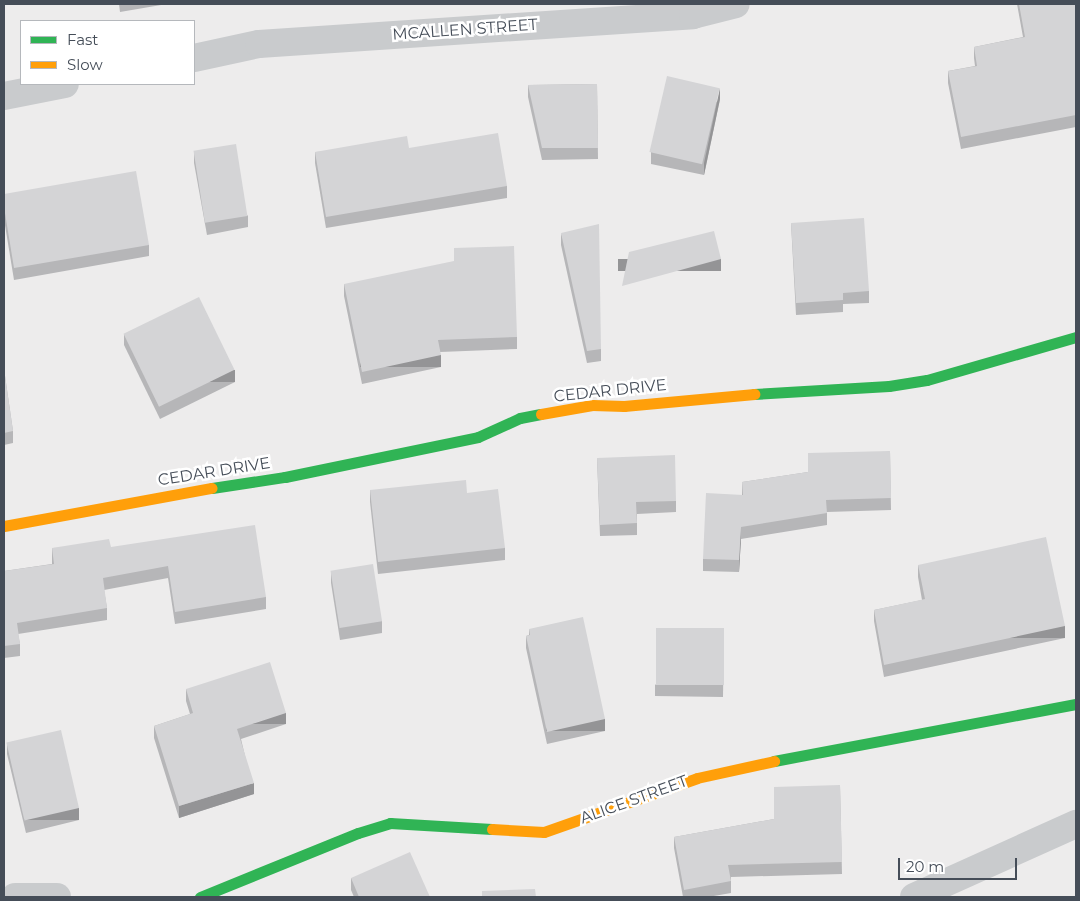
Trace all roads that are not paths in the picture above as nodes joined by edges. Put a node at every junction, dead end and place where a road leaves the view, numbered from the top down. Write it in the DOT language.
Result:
graph roads {
  1 [pos="736,4"];
  2 [pos="195,58"];
  3 [pos="60,85"];
  4 [pos="4,96"];
  5 [pos="1076,338"];
  6 [pos="4,526"];
  7 [pos="1076,704"];
  8 [pos="1076,824"];
  9 [pos="15,897"];
  10 [pos="57,897"];
  11 [pos="200,897"];
  12 [pos="914,897"];
  1 -- 2 [label="street, MCALLEN STREET"];
  3 -- 4 [label="street"];
  5 -- 6 [label="street, CEDAR DRIVE"];
  7 -- 11 [label="street, ALICE STREET"];
  8 -- 12 [label="street"];
  9 -- 10 [label="street"];
}
